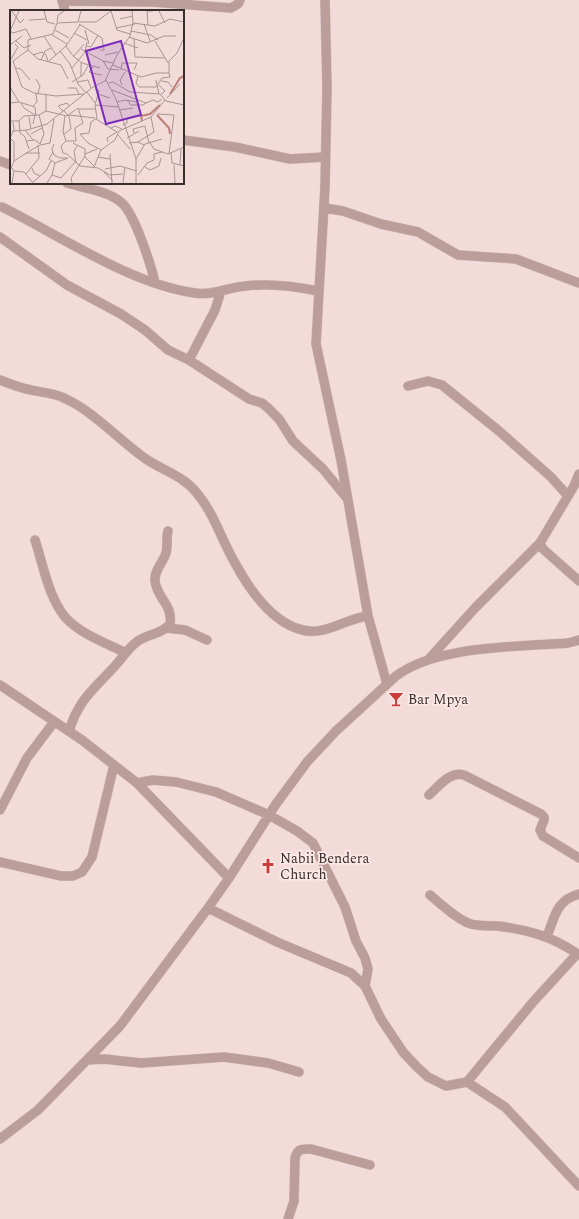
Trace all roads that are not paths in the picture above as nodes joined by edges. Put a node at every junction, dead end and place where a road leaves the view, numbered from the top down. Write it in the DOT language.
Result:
graph roads {
  1 [pos="240,0"];
  2 [pos="325,0"];
  3 [pos="62,1"];
  4 [pos="184,140"];
  5 [pos="325,157"];
  6 [pos="0,161"];
  7 [pos="10,165"];
  8 [pos="74,184"];
  9 [pos="88,186"];
  10 [pos="2,207"];
  11 [pos="324,208"];
  12 [pos="0,237"];
  13 [pos="155,283"];
  14 [pos="579,283"];
  15 [pos="221,291"];
  16 [pos="318,291"];
  17 [pos="189,360"];
  18 [pos="0,380"];
  19 [pos="408,386"];
  20 [pos="579,474"];
  21 [pos="568,496"];
  22 [pos="347,498"];
  23 [pos="168,531"];
  24 [pos="35,540"];
  25 [pos="540,543"];
  26 [pos="579,581"];
  27 [pos="368,616"];
  28 [pos="166,628"];
  29 [pos="207,640"];
  30 [pos="579,640"];
  31 [pos="126,653"];
  32 [pos="428,660"];
  33 [pos="0,684"];
  34 [pos="388,684"];
  35 [pos="54,722"];
  36 [pos="69,731"];
  37 [pos="114,765"];
  38 [pos="136,783"];
  39 [pos="429,794"];
  40 [pos="0,810"];
  41 [pos="269,815"];
  42 [pos="579,858"];
  43 [pos="0,862"];
  44 [pos="229,878"];
  45 [pos="579,894"];
  46 [pos="430,895"];
  47 [pos="208,908"];
  48 [pos="546,936"];
  49 [pos="578,954"];
  50 [pos="365,986"];
  51 [pos="88,1060"];
  52 [pos="299,1072"];
  53 [pos="467,1082"];
  54 [pos="0,1139"];
  55 [pos="370,1165"];
  56 [pos="579,1186"];
  57 [pos="288,1219"];
  1 -- 3 [label="street"];
  2 -- 5 [label="street"];
  4 -- 5 [label="street"];
  5 -- 11 [label="street"];
  6 -- 7 [label="street"];
  8 -- 9 [label="street"];
  9 -- 13 [label="street"];
  10 -- 13 [label="street"];
  11 -- 14 [label="street"];
  11 -- 16 [label="street"];
  12 -- 17 [label="street"];
  13 -- 15 [label="street"];
  15 -- 16 [label="street"];
  15 -- 17 [label="street"];
  16 -- 22 [label="street"];
  17 -- 22 [label="street"];
  18 -- 27 [label="street"];
  19 -- 21 [label="street"];
  20 -- 21 [label="street"];
  21 -- 25 [label="street"];
  22 -- 27 [label="street"];
  23 -- 28 [label="street"];
  24 -- 31 [label="street"];
  25 -- 26 [label="street"];
  25 -- 32 [label="street"];
  27 -- 34 [label="street"];
  28 -- 29 [label="street"];
  28 -- 31 [label="street"];
  30 -- 32 [label="street"];
  31 -- 36 [label="street"];
  32 -- 34 [label="street"];
  33 -- 35 [label="street"];
  34 -- 41 [label="street"];
  35 -- 36 [label="street"];
  35 -- 40 [label="street"];
  36 -- 37 [label="street"];
  37 -- 38 [label="street"];
  37 -- 43 [label="street"];
  38 -- 41 [label="street"];
  38 -- 44 [label="street"];
  39 -- 42 [label="street"];
  41 -- 44 [label="street"];
  41 -- 50 [label="street"];
  44 -- 47 [label="street"];
  45 -- 48 [label="street"];
  46 -- 48 [label="street"];
  47 -- 50 [label="street"];
  47 -- 51 [label="street"];
  48 -- 49 [label="street"];
  49 -- 53 [label="street"];
  50 -- 53 [label="street"];
  51 -- 52 [label="street"];
  51 -- 54 [label="street"];
  53 -- 56 [label="street"];
  55 -- 57 [label="street"];
}
